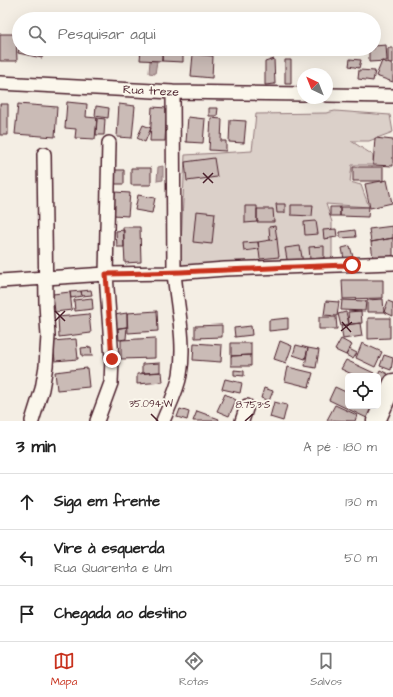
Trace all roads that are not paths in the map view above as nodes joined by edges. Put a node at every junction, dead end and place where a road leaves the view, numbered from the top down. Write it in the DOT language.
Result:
graph roads {
  1 [pos="0,83"];
  2 [pos="173,92"];
  3 [pos="297,94"];
  4 [pos="333,94"];
  5 [pos="393,96"];
  6 [pos="109,143"];
  7 [pos="44,154"];
  8 [pos="393,263"];
  9 [pos="174,273"];
  10 [pos="106,274"];
  11 [pos="46,278"];
  12 [pos="0,281"];
  13 [pos="393,383"];
  14 [pos="247,406"];
  15 [pos="32,421"];
  16 [pos="97,421"];
  17 [pos="163,421"];
  18 [pos="242,421"];
  19 [pos="376,421"];
  1 -- 2 [label="street, Rua treze"];
  2 -- 3 [label="street, Rua treze"];
  2 -- 9 [label="street"];
  4 -- 5 [label="street"];
  6 -- 10 [label="street"];
  7 -- 11 [label="street"];
  8 -- 9 [label="street"];
  9 -- 10 [label="street"];
  9 -- 17 [label="street"];
  10 -- 11 [label="street"];
  10 -- 16 [label="street"];
  11 -- 12 [label="street"];
  11 -- 15 [label="street"];
  13 -- 19 [label="main road"];
  14 -- 18 [label="street"];
}
